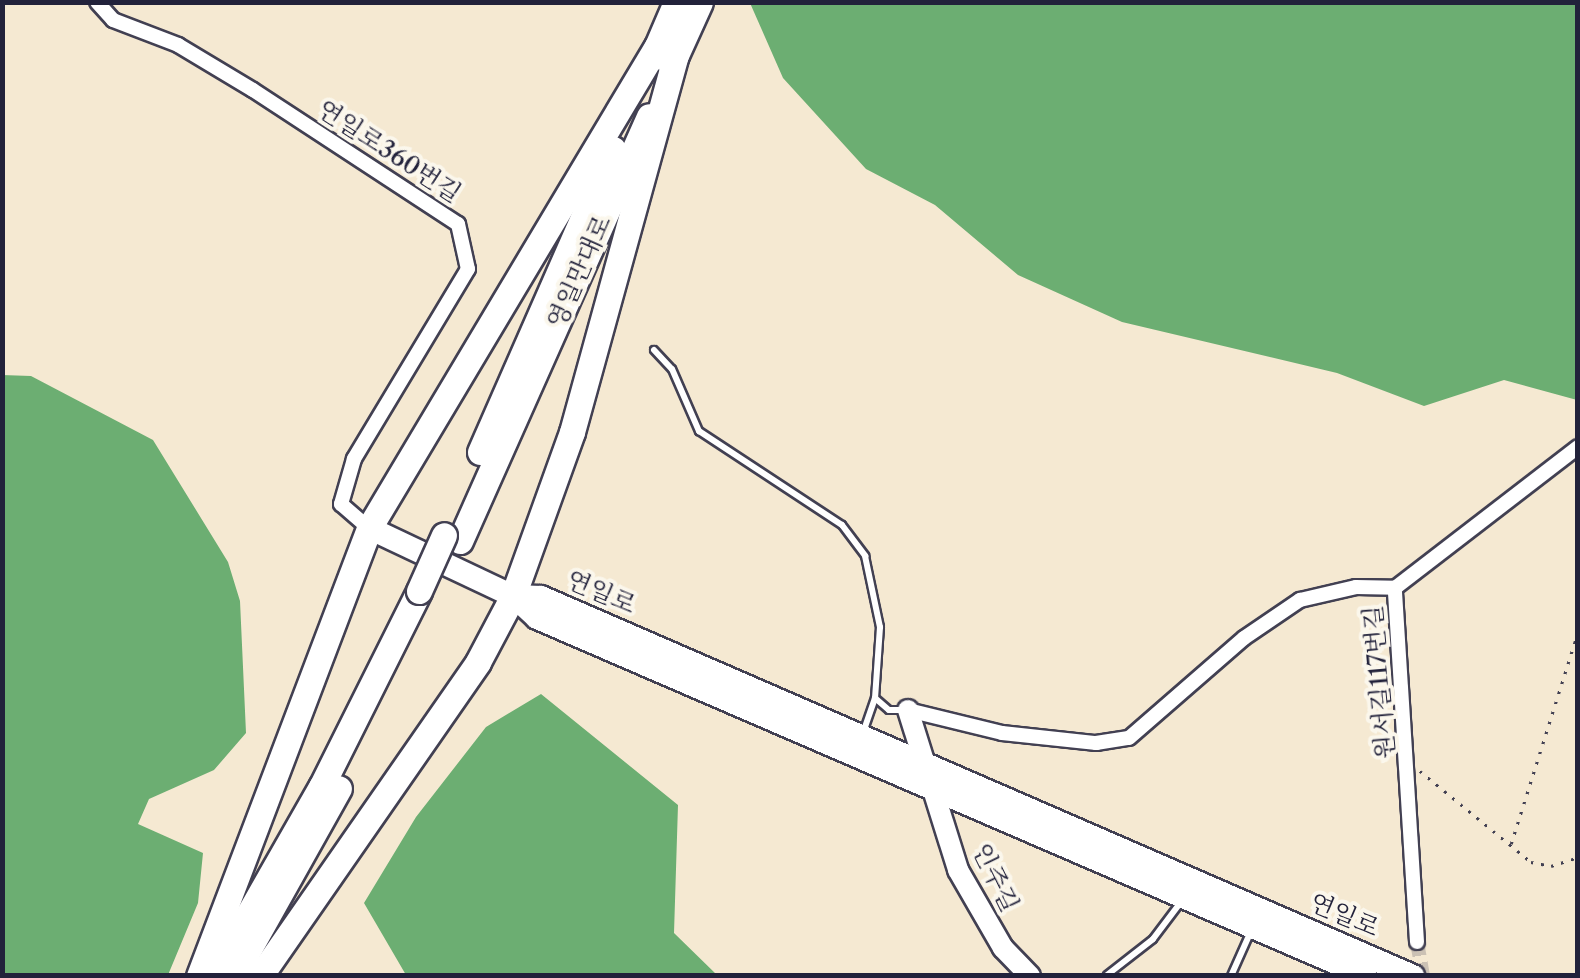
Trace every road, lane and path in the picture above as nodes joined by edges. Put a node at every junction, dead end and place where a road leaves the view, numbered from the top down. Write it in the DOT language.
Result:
graph roads {
  1 [pos="96,2"];
  2 [pos="676,2"];
  3 [pos="700,2"];
  4 [pos="667,50"];
  5 [pos="654,350"];
  6 [pos="1578,448"];
  7 [pos="369,528"];
  8 [pos="1395,588"];
  9 [pos="427,593"];
  10 [pos="514,596"];
  11 [pos="1578,631"];
  12 [pos="874,698"];
  13 [pos="908,710"];
  14 [pos="862,736"];
  15 [pos="920,759"];
  16 [pos="1410,765"];
  17 [pos="935,790"];
  18 [pos="1512,844"];
  19 [pos="1578,857"];
  20 [pos="1182,896"];
  21 [pos="1252,926"];
  22 [pos="1418,942"];
  23 [pos="1107,975"];
  24 [pos="199,976"];
  25 [pos="213,976"];
  26 [pos="234,976"];
  27 [pos="260,976"];
  28 [pos="1030,976"];
  29 [pos="1232,976"];
  30 [pos="1366,976"];
  31 [pos="1413,976"];
  1 -- 7 [label="street, 연일로360번길"];
  2 -- 4 [label="highway, 영일만대로"];
  3 -- 4 [label="highway, 영일만대로"];
  4 -- 7 [label="highway"];
  4 -- 9 [label="highway, 영일만대로"];
  4 -- 10 [label="highway"];
  5 -- 12 [label="lane"];
  6 -- 8 [label="street, 원서길117번길"];
  7 -- 10 [label="main road"];
  7 -- 24 [label="highway"];
  8 -- 13 [label="street"];
  8 -- 16 [label="street, 원서길117번길"];
  9 -- 25 [label="highway"];
  9 -- 26 [label="highway"];
  10 -- 14 [label="main road, 연일로"];
  10 -- 17 [label="main road, 연일로"];
  10 -- 27 [label="highway"];
  11 -- 18 [label="path"];
  12 -- 13 [label="lane"];
  12 -- 14 [label="lane"];
  13 -- 15 [label="street, 인주길"];
  14 -- 15 [label="main road, 연일로"];
  15 -- 17 [label="street, 인주길"];
  15 -- 31 [label="main road, 연일로"];
  16 -- 18 [label="path"];
  16 -- 22 [label="street, 원서길117번길"];
  17 -- 20 [label="main road, 연일로"];
  17 -- 28 [label="street, 인주길"];
  18 -- 19 [label="path"];
  20 -- 21 [label="main road, 연일로"];
  20 -- 23 [label="lane"];
  21 -- 29 [label="lane"];
  21 -- 30 [label="main road, 연일로"];
}
